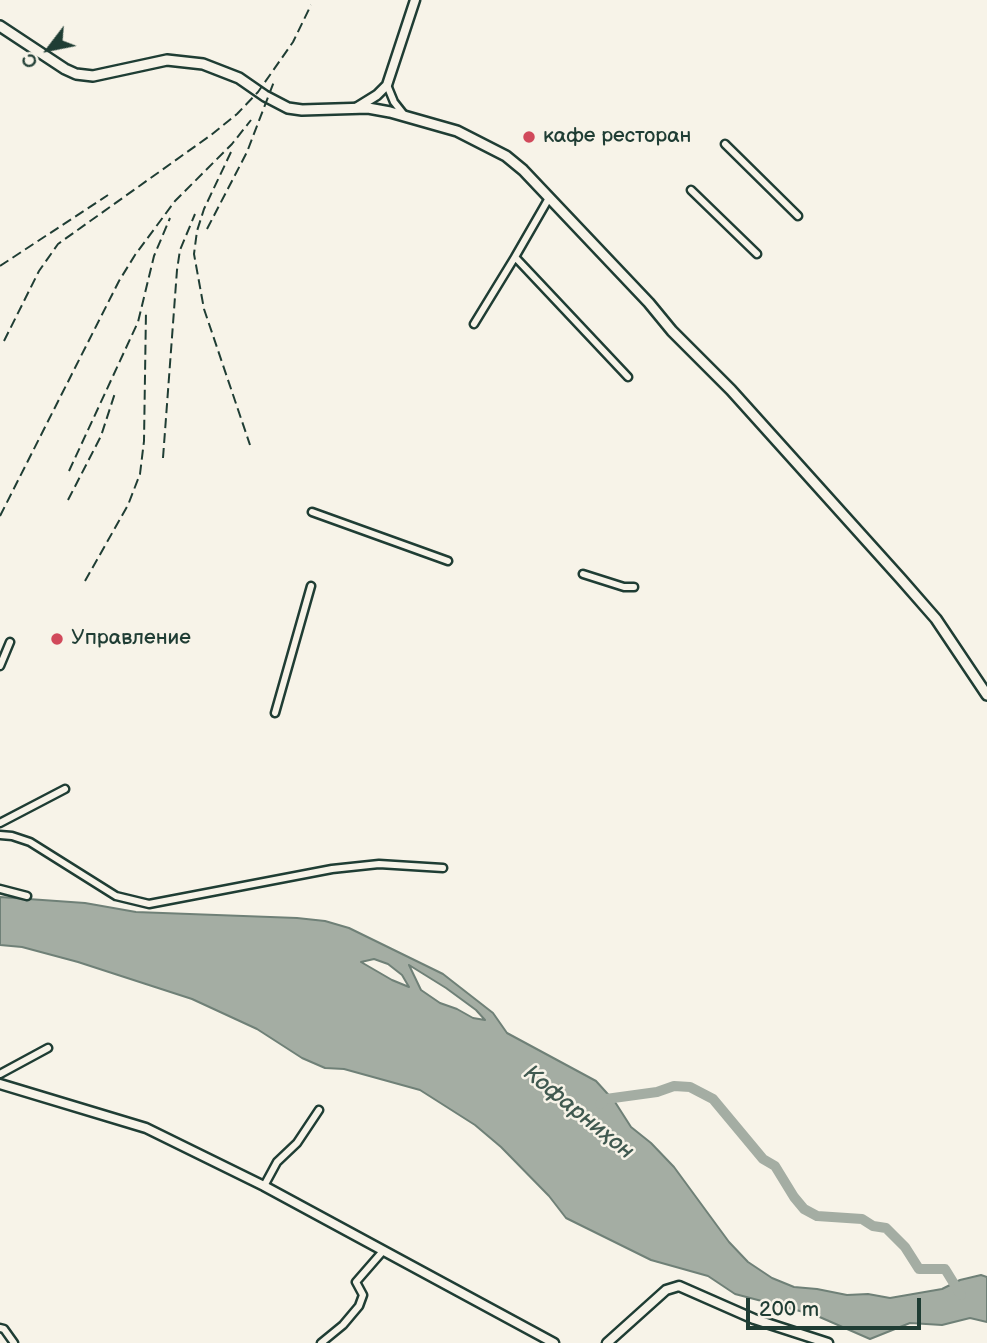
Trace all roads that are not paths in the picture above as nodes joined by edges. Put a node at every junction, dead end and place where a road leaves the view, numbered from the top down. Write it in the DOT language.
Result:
graph roads {
  1 [pos="415,0"];
  2 [pos="0,26"];
  3 [pos="387,85"];
  4 [pos="356,108"];
  5 [pos="405,116"];
  6 [pos="725,144"];
  7 [pos="691,190"];
  8 [pos="549,198"];
  9 [pos="798,216"];
  10 [pos="757,254"];
  11 [pos="515,257"];
  12 [pos="474,324"];
  13 [pos="628,377"];
  14 [pos="312,512"];
  15 [pos="448,561"];
  16 [pos="583,574"];
  17 [pos="311,586"];
  18 [pos="634,587"];
  19 [pos="10,642"];
  20 [pos="0,666"];
  21 [pos="987,695"];
  22 [pos="275,713"];
  23 [pos="65,789"];
  24 [pos="0,823"];
  25 [pos="0,835"];
  26 [pos="443,868"];
  27 [pos="0,889"];
  28 [pos="27,896"];
  29 [pos="48,1048"];
  30 [pos="0,1074"];
  31 [pos="0,1084"];
  32 [pos="319,1110"];
  33 [pos="264,1186"];
  34 [pos="383,1251"];
  35 [pos="0,1328"];
  36 [pos="14,1343"];
  37 [pos="321,1343"];
  38 [pos="554,1343"];
  39 [pos="607,1343"];
  40 [pos="828,1343"];
  1 -- 3 [label="street"];
  2 -- 4 [label="main road"];
  3 -- 4 [label="street"];
  3 -- 5 [label="street"];
  4 -- 5 [label="main road"];
  5 -- 8 [label="main road"];
  6 -- 9 [label="street"];
  7 -- 10 [label="street"];
  8 -- 11 [label="street"];
  8 -- 21 [label="main road"];
  11 -- 12 [label="street"];
  11 -- 13 [label="street"];
  14 -- 15 [label="street"];
  16 -- 18 [label="street"];
  17 -- 22 [label="street"];
  19 -- 20 [label="street"];
  23 -- 24 [label="street"];
  25 -- 26 [label="street"];
  27 -- 28 [label="street"];
  29 -- 30 [label="street"];
  31 -- 33 [label="street"];
  32 -- 33 [label="street"];
  33 -- 34 [label="street"];
  34 -- 37 [label="street"];
  34 -- 38 [label="street"];
  35 -- 36 [label="street"];
  39 -- 40 [label="street"];
}
